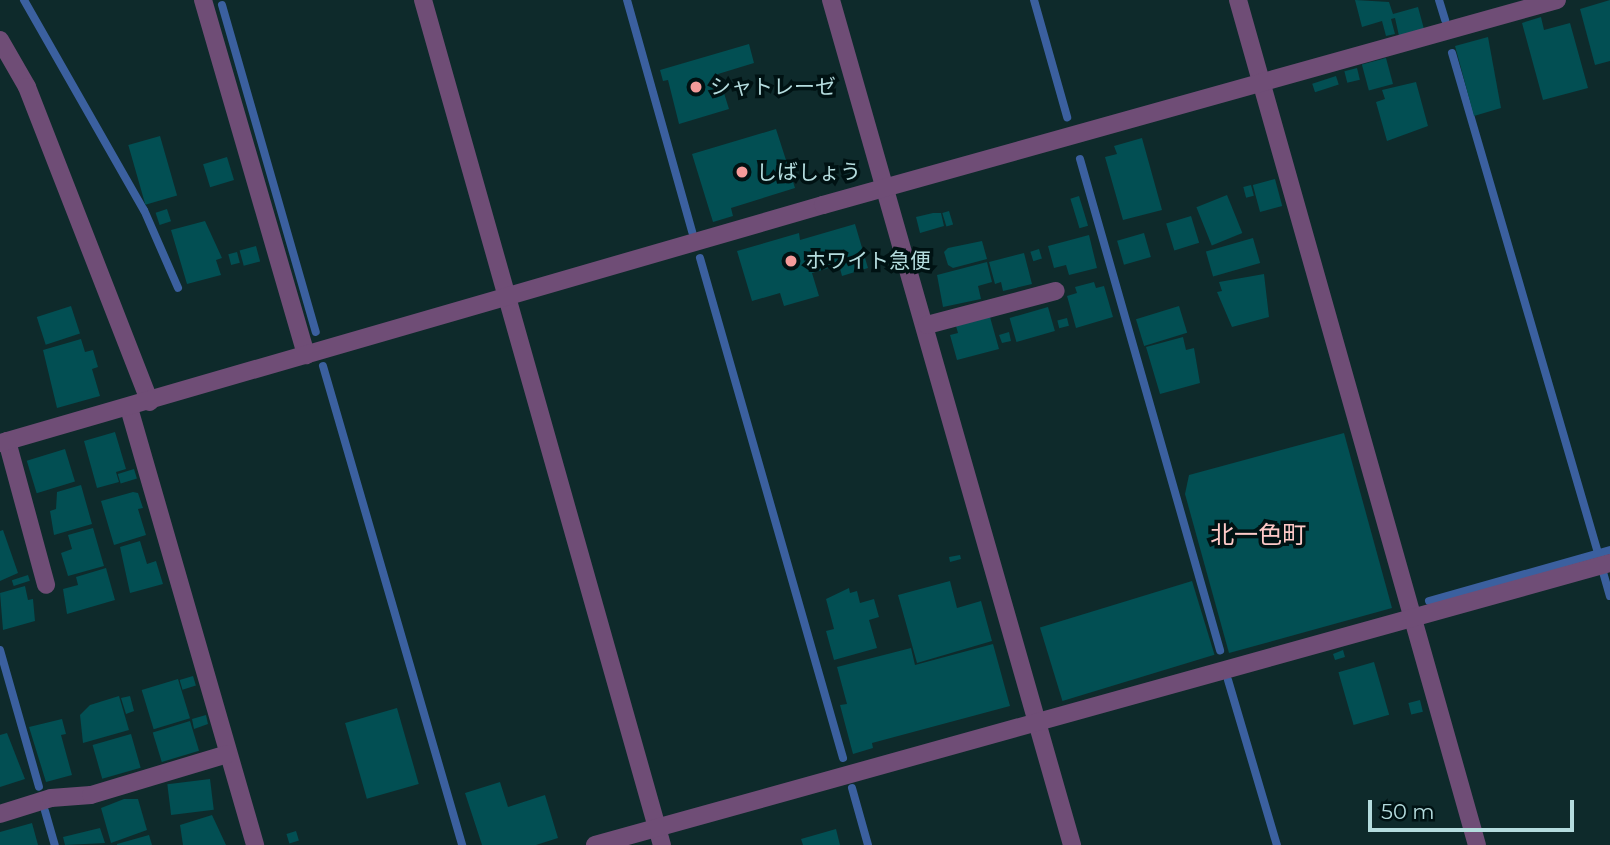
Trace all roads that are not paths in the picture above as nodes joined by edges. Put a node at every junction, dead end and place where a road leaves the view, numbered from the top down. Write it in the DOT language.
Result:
graph roads {
  1 [pos="203,0"];
  2 [pos="423,0"];
  3 [pos="831,0"];
  4 [pos="1238,0"];
  5 [pos="1557,0"];
  6 [pos="0,40"];
  7 [pos="1262,83"];
  8 [pos="883,189"];
  9 [pos="1056,291"];
  10 [pos="509,299"];
  11 [pos="927,325"];
  12 [pos="306,355"];
  13 [pos="150,402"];
  14 [pos="130,408"];
  15 [pos="4,442"];
  16 [pos="1610,563"];
  17 [pos="46,585"];
  18 [pos="1411,618"];
  19 [pos="1036,721"];
  20 [pos="228,754"];
  21 [pos="0,814"];
  22 [pos="656,827"];
  23 [pos="255,845"];
  24 [pos="595,845"];
  25 [pos="662,845"];
  26 [pos="1072,845"];
  27 [pos="1478,845"];
  1 -- 12 [label="street"];
  2 -- 10 [label="street"];
  3 -- 8 [label="street"];
  4 -- 7 [label="street"];
  5 -- 7 [label="street"];
  6 -- 13 [label="street"];
  7 -- 8 [label="street"];
  7 -- 18 [label="street"];
  8 -- 10 [label="street"];
  8 -- 11 [label="street"];
  9 -- 11 [label="street"];
  10 -- 12 [label="street"];
  10 -- 22 [label="street"];
  11 -- 19 [label="street"];
  12 -- 13 [label="street"];
  13 -- 14 [label="street"];
  14 -- 15 [label="street"];
  14 -- 20 [label="street"];
  15 -- 17 [label="street"];
  16 -- 18 [label="street"];
  18 -- 19 [label="street"];
  18 -- 27 [label="street"];
  19 -- 22 [label="street"];
  19 -- 26 [label="street"];
  20 -- 21 [label="street"];
  20 -- 23 [label="street"];
  22 -- 24 [label="street"];
  22 -- 25 [label="street"];
}
